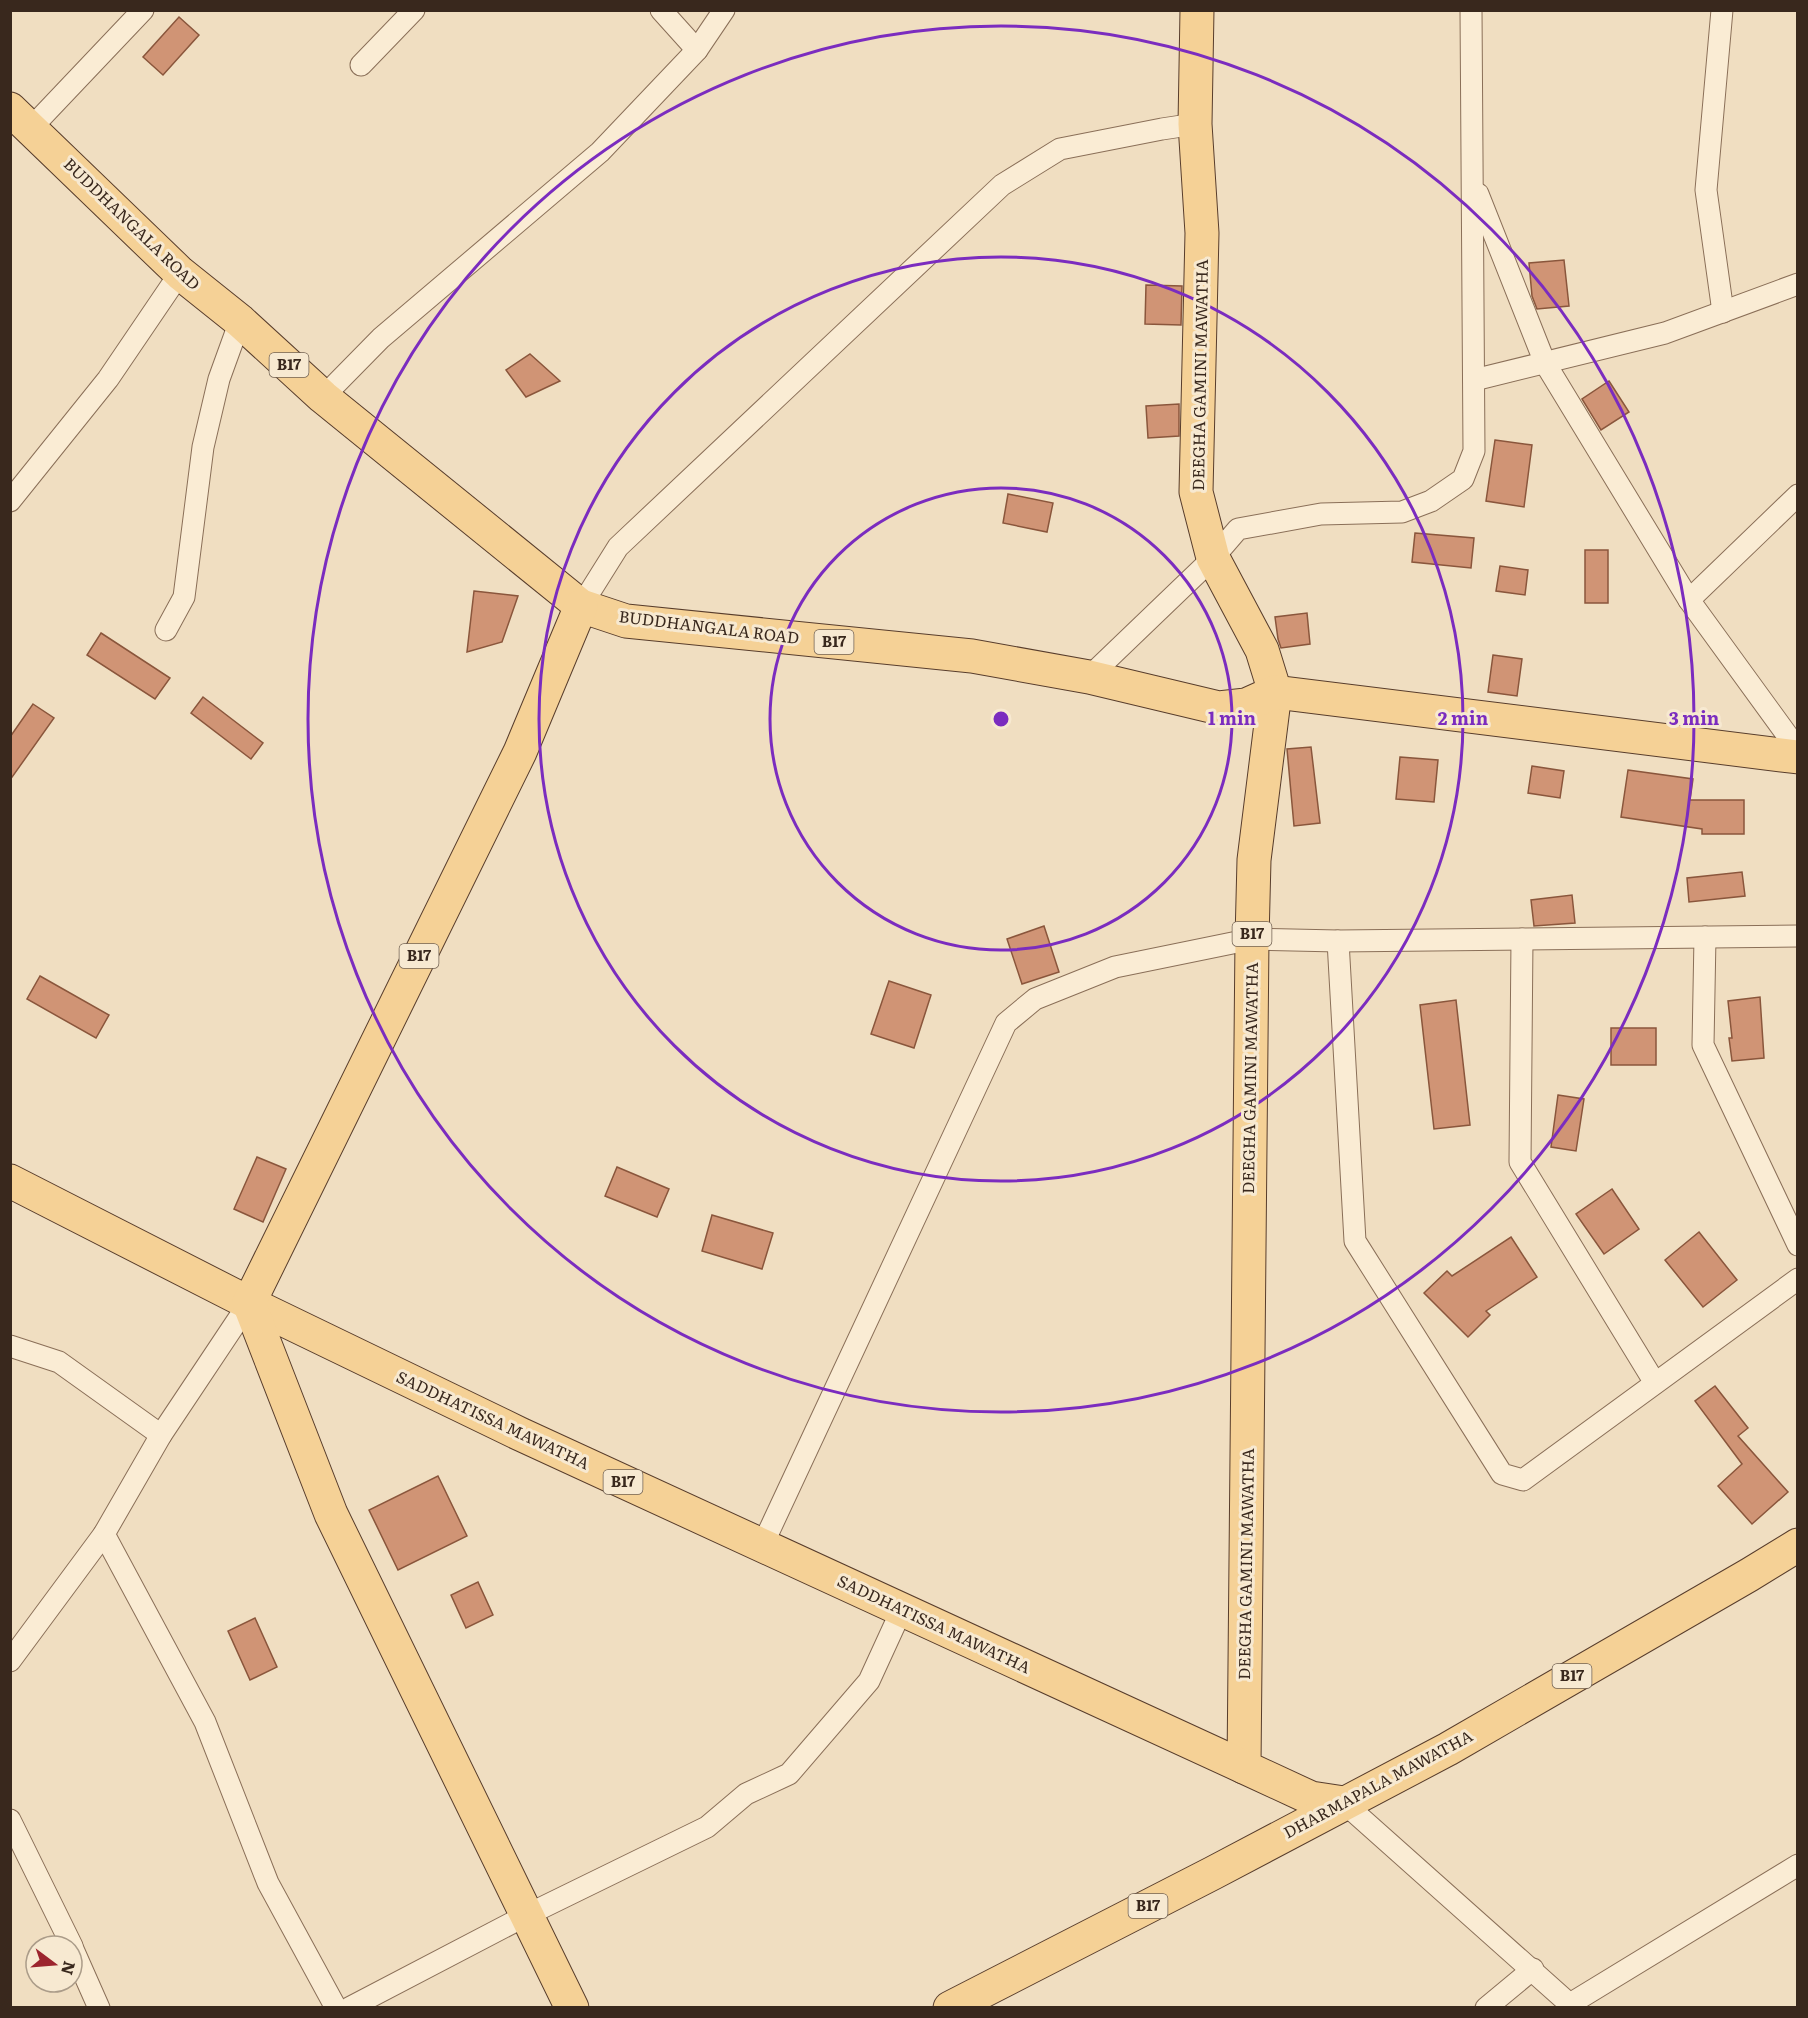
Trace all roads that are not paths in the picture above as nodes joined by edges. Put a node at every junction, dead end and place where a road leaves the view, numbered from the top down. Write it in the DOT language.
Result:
graph roads {
  1 [pos="143,10"];
  2 [pos="661,10"];
  3 [pos="724,10"];
  4 [pos="1197,10"];
  5 [pos="1471,10"];
  6 [pos="1722,10"];
  7 [pos="413,11"];
  8 [pos="697,50"];
  9 [pos="361,65"];
  10 [pos="21,118"];
  11 [pos="1195,124"];
  12 [pos="1473,183"];
  13 [pos="180,273"];
  14 [pos="1797,284"];
  15 [pos="1723,312"];
  16 [pos="240,321"];
  17 [pos="1545,363"];
  18 [pos="1474,380"];
  19 [pos="323,397"];
  20 [pos="1797,495"];
  21 [pos="10,501"];
  22 [pos="1213,558"];
  23 [pos="1689,600"];
  24 [pos="581,606"];
  25 [pos="166,630"];
  26 [pos="1089,677"];
  27 [pos="1275,692"];
  28 [pos="1797,750"];
  29 [pos="1797,758"];
  30 [pos="1797,936"];
  31 [pos="1705,937"];
  32 [pos="1252,939"];
  33 [pos="1522,939"];
  34 [pos="1338,941"];
  35 [pos="10,1181"];
  36 [pos="1797,1245"];
  37 [pos="1797,1279"];
  38 [pos="249,1303"];
  39 [pos="10,1346"];
  40 [pos="1655,1383"];
  41 [pos="161,1435"];
  42 [pos="104,1534"];
  43 [pos="1797,1545"];
  44 [pos="762,1546"];
  45 [pos="903,1609"];
  46 [pos="10,1661"];
  47 [pos="1244,1767"];
  48 [pos="1344,1803"];
  49 [pos="10,1821"];
  50 [pos="1797,1865"];
  51 [pos="528,1915"];
  52 [pos="66,1934"];
  53 [pos="1533,1969"];
  54 [pos="84,1973"];
  55 [pos="1572,2006"];
  56 [pos="99,2007"];
  57 [pos="336,2007"];
  58 [pos="349,2007"];
  59 [pos="572,2007"];
  60 [pos="950,2007"];
  61 [pos="1486,2007"];
  1 -- 10 [label="street"];
  2 -- 8 [label="street"];
  3 -- 8 [label="street"];
  4 -- 11 [label="main road, DEEGHA GAMINI MAWATHA / B17"];
  5 -- 12 [label="street"];
  6 -- 15 [label="street"];
  7 -- 9 [label="street"];
  8 -- 19 [label="street"];
  10 -- 13 [label="main road, BUDDHANGALA ROAD / B17"];
  11 -- 22 [label="main road, DEEGHA GAMINI MAWATHA / B17"];
  11 -- 24 [label="street"];
  12 -- 17 [label="street"];
  12 -- 18 [label="street"];
  13 -- 16 [label="main road, BUDDHANGALA ROAD / B17"];
  13 -- 21 [label="street"];
  14 -- 15 [label="street"];
  15 -- 17 [label="street"];
  16 -- 19 [label="main road, BUDDHANGALA ROAD / B17"];
  16 -- 25 [label="street"];
  17 -- 18 [label="street"];
  17 -- 23 [label="street"];
  18 -- 22 [label="street"];
  19 -- 24 [label="main road, BUDDHANGALA ROAD / B17"];
  20 -- 23 [label="street"];
  22 -- 26 [label="street"];
  22 -- 27 [label="main road, DEEGHA GAMINI MAWATHA / B17"];
  23 -- 28 [label="street"];
  24 -- 26 [label="main road, BUDDHANGALA ROAD / B17"];
  24 -- 38 [label="main road, B17"];
  26 -- 27 [label="main road, BUDDHANGALA ROAD / B17"];
  27 -- 29 [label="main road"];
  27 -- 32 [label="main road, DEEGHA GAMINI MAWATHA / B17"];
  30 -- 31 [label="street"];
  31 -- 33 [label="street"];
  31 -- 36 [label="street"];
  32 -- 34 [label="street"];
  32 -- 44 [label="street"];
  32 -- 47 [label="main road, DEEGHA GAMINI MAWATHA / B17"];
  33 -- 34 [label="street"];
  33 -- 40 [label="street"];
  34 -- 40 [label="street"];
  35 -- 38 [label="main road, SADDHATISSA MAWATHA / B17"];
  37 -- 40 [label="street"];
  38 -- 41 [label="street"];
  38 -- 44 [label="main road, SADDHATISSA MAWATHA / B17"];
  38 -- 51 [label="main road"];
  39 -- 41 [label="street"];
  41 -- 42 [label="street"];
  42 -- 46 [label="street"];
  42 -- 57 [label="street"];
  43 -- 48 [label="main road, DHARMAPALA MAWATHA / B17"];
  44 -- 45 [label="main road, SADDHATISSA MAWATHA / B17"];
  45 -- 47 [label="main road, SADDHATISSA MAWATHA / B17"];
  45 -- 51 [label="street"];
  47 -- 48 [label="main road, B17"];
  48 -- 53 [label="street"];
  48 -- 60 [label="main road, DHARMAPALA MAWATHA / B17"];
  49 -- 52 [label="street"];
  50 -- 55 [label="street"];
  51 -- 58 [label="street"];
  51 -- 59 [label="main road"];
  53 -- 55 [label="street"];
  53 -- 61 [label="street"];
  54 -- 56 [label="street"];
}
